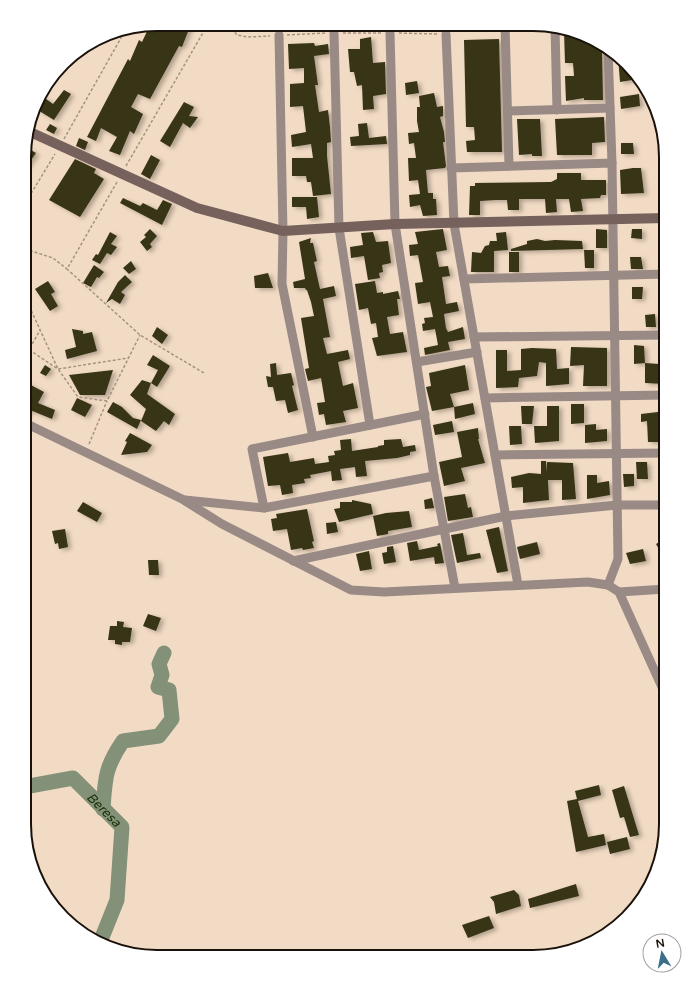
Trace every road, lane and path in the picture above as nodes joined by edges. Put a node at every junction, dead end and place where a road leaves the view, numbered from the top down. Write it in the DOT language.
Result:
graph roads {
  1 [pos="204,31"];
  2 [pos="505,31"];
  3 [pos="334,33"];
  4 [pos="390,33"];
  5 [pos="555,33"];
  6 [pos="446,34"];
  7 [pos="279,35"];
  8 [pos="122,36"];
  9 [pos="608,56"];
  10 [pos="610,108"];
  11 [pos="557,110"];
  12 [pos="508,111"];
  13 [pos="33,133"];
  14 [pos="60,145"];
  15 [pos="612,163"];
  16 [pos="509,166"];
  17 [pos="451,168"];
  18 [pos="121,174"];
  19 [pos="31,192"];
  20 [pos="659,218"];
  21 [pos="614,220"];
  22 [pos="395,224"];
  23 [pos="454,224"];
  24 [pos="339,228"];
  25 [pos="283,231"];
  26 [pos="31,251"];
  27 [pos="67,269"];
  28 [pos="659,274"];
  29 [pos="614,275"];
  30 [pos="464,279"];
  31 [pos="31,310"];
  32 [pos="40,330"];
  33 [pos="140,335"];
  34 [pos="659,335"];
  35 [pos="615,336"];
  36 [pos="474,337"];
  37 [pos="31,346"];
  38 [pos="31,351"];
  39 [pos="477,352"];
  40 [pos="128,358"];
  41 [pos="417,362"];
  42 [pos="58,368"];
  43 [pos="204,373"];
  44 [pos="616,395"];
  45 [pos="659,395"];
  46 [pos="485,398"];
  47 [pos="107,401"];
  48 [pos="425,414"];
  49 [pos="370,425"];
  50 [pos="31,426"];
  51 [pos="313,437"];
  52 [pos="85,452"];
  53 [pos="616,453"];
  54 [pos="659,453"];
  55 [pos="495,455"];
  56 [pos="434,476"];
  57 [pos="182,500"];
  58 [pos="617,505"];
  59 [pos="659,505"];
  60 [pos="264,508"];
  61 [pos="506,516"];
  62 [pos="444,529"];
  63 [pos="293,561"];
  64 [pos="518,585"];
  65 [pos="608,585"];
  66 [pos="455,588"];
  67 [pos="659,589"];
  68 [pos="619,592"];
  69 [pos="659,681"];
  1 -- 18 [label="path"];
  2 -- 12 [label="street"];
  3 -- 24 [label="street"];
  4 -- 22 [label="street"];
  5 -- 11 [label="street"];
  6 -- 17 [label="street"];
  7 -- 25 [label="street"];
  8 -- 14 [label="path"];
  9 -- 10 [label="street"];
  10 -- 11 [label="street"];
  10 -- 15 [label="street"];
  11 -- 12 [label="street"];
  12 -- 16 [label="street"];
  13 -- 14 [label="street"];
  14 -- 18 [label="street"];
  14 -- 19 [label="path"];
  15 -- 16 [label="street"];
  15 -- 21 [label="street"];
  16 -- 17 [label="street"];
  17 -- 23 [label="street"];
  18 -- 25 [label="street"];
  18 -- 27 [label="path"];
  20 -- 21 [label="street"];
  21 -- 23 [label="street"];
  21 -- 29 [label="street"];
  22 -- 23 [label="street"];
  22 -- 24 [label="street"];
  22 -- 41 [label="street"];
  23 -- 30 [label="street"];
  24 -- 25 [label="street"];
  24 -- 49 [label="street"];
  25 -- 51 [label="street"];
  26 -- 27 [label="path"];
  27 -- 33 [label="path"];
  28 -- 29 [label="street"];
  29 -- 30 [label="street"];
  29 -- 35 [label="street"];
  30 -- 36 [label="street"];
  31 -- 32 [label="path"];
  32 -- 37 [label="path"];
  32 -- 42 [label="path"];
  33 -- 40 [label="path"];
  33 -- 43 [label="path"];
  34 -- 35 [label="street"];
  35 -- 36 [label="street"];
  35 -- 44 [label="street"];
  36 -- 39 [label="street"];
  38 -- 42 [label="path"];
  39 -- 41 [label="street"];
  39 -- 46 [label="street"];
  40 -- 42 [label="path"];
  40 -- 47 [label="path"];
  41 -- 48 [label="street"];
  42 -- 47 [label="path"];
  44 -- 45 [label="street"];
  44 -- 46 [label="street"];
  44 -- 53 [label="street"];
  46 -- 55 [label="street"];
  47 -- 52 [label="path"];
  48 -- 49 [label="street"];
  48 -- 56 [label="street"];
  49 -- 51 [label="street"];
  50 -- 52 [label="street"];
  51 -- 60 [label="street"];
  52 -- 57 [label="street"];
  53 -- 54 [label="street"];
  53 -- 55 [label="street"];
  53 -- 58 [label="street"];
  55 -- 61 [label="street"];
  56 -- 60 [label="street"];
  56 -- 62 [label="street"];
  57 -- 60 [label="street"];
  57 -- 63 [label="street"];
  58 -- 59 [label="street"];
  58 -- 61 [label="street"];
  58 -- 65 [label="street"];
  61 -- 62 [label="street"];
  61 -- 64 [label="street"];
  62 -- 63 [label="street"];
  62 -- 66 [label="street"];
  63 -- 66 [label="street"];
  64 -- 65 [label="street"];
  64 -- 66 [label="street"];
  65 -- 68 [label="street"];
  67 -- 68 [label="street"];
  68 -- 69 [label="street"];
}
